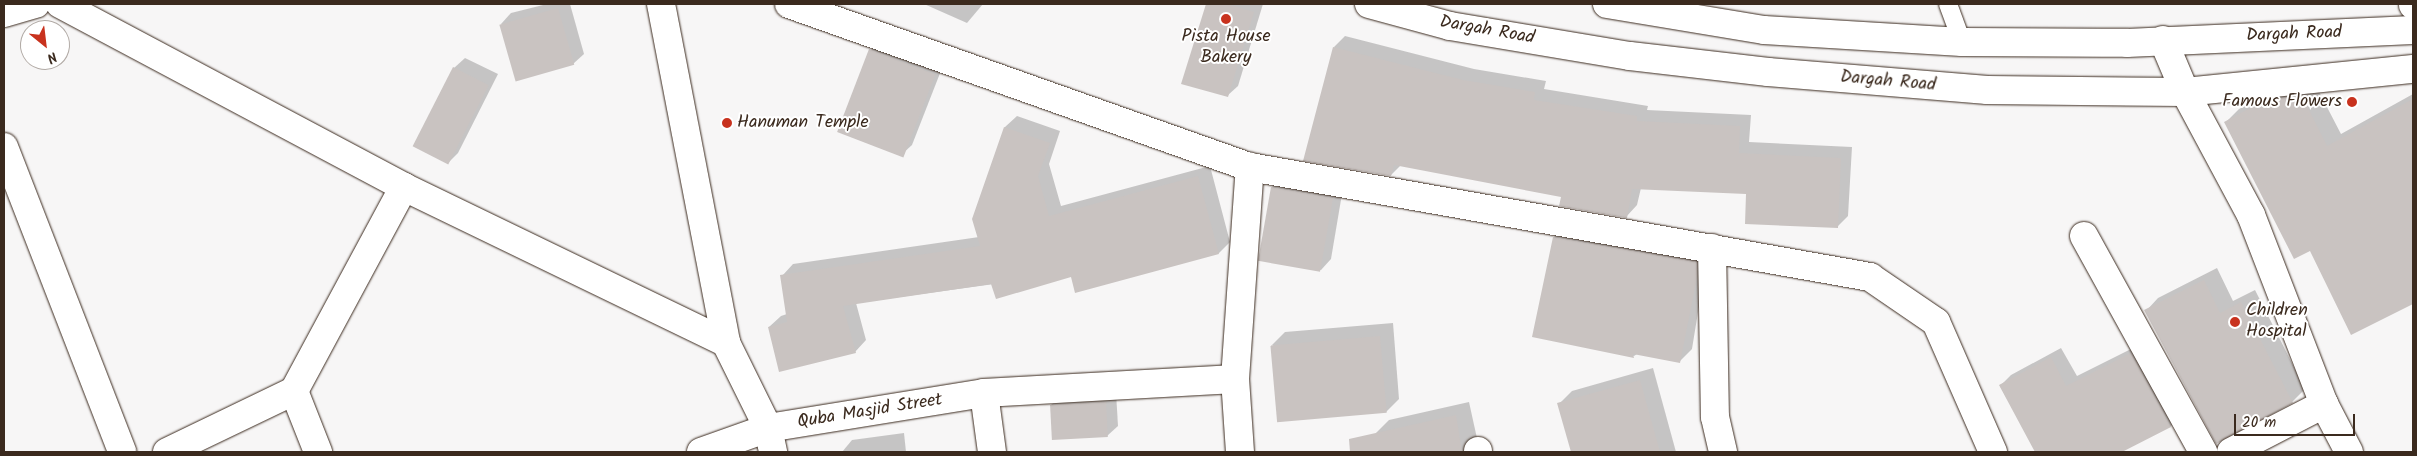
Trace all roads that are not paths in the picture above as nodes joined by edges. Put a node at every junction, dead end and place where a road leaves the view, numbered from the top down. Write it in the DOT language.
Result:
graph roads {
  1 [pos="36,4"];
  2 [pos="60,4"];
  3 [pos="661,4"];
  4 [pos="789,4"];
  5 [pos="1368,4"];
  6 [pos="1607,4"];
  7 [pos="1948,4"];
  8 [pos="4,13"];
  9 [pos="2413,30"];
  10 [pos="2163,40"];
  11 [pos="1962,42"];
  12 [pos="2413,69"];
  13 [pos="2185,92"];
  14 [pos="4,147"];
  15 [pos="1250,167"];
  16 [pos="404,187"];
  17 [pos="2084,236"];
  18 [pos="1712,248"];
  19 [pos="726,343"];
  20 [pos="1235,379"];
  21 [pos="294,391"];
  22 [pos="984,394"];
  23 [pos="2324,404"];
  24 [pos="771,440"];
  25 [pos="122,452"];
  26 [pos="167,452"];
  27 [pos="318,452"];
  28 [pos="701,452"];
  29 [pos="992,452"];
  30 [pos="1240,452"];
  31 [pos="1723,452"];
  32 [pos="1993,452"];
  33 [pos="2203,452"];
  34 [pos="2231,452"];
  35 [pos="2349,452"];
  1 -- 8 [label="street"];
  2 -- 16 [label="street"];
  3 -- 19 [label="street"];
  4 -- 15 [label="street"];
  5 -- 13 [label="street, Dargah Road"];
  6 -- 11 [label="street, Dargah Road"];
  7 -- 11 [label="lane"];
  9 -- 10 [label="street, Dargah Road"];
  10 -- 11 [label="street, Dargah Road"];
  10 -- 13 [label="street"];
  12 -- 13 [label="street, Dargah Road"];
  13 -- 23 [label="street"];
  14 -- 25 [label="street"];
  15 -- 18 [label="street"];
  15 -- 20 [label="street"];
  16 -- 19 [label="street"];
  16 -- 21 [label="street"];
  17 -- 33 [label="street"];
  18 -- 31 [label="street"];
  18 -- 32 [label="street"];
  19 -- 24 [label="street"];
  20 -- 22 [label="street, Quba Masjid Street"];
  20 -- 30 [label="street"];
  21 -- 26 [label="street"];
  21 -- 27 [label="street"];
  22 -- 24 [label="street, Quba Masjid Street"];
  22 -- 29 [label="street"];
  23 -- 34 [label="street"];
  23 -- 35 [label="street"];
  24 -- 28 [label="street, Quba Masjid Street"];
}
